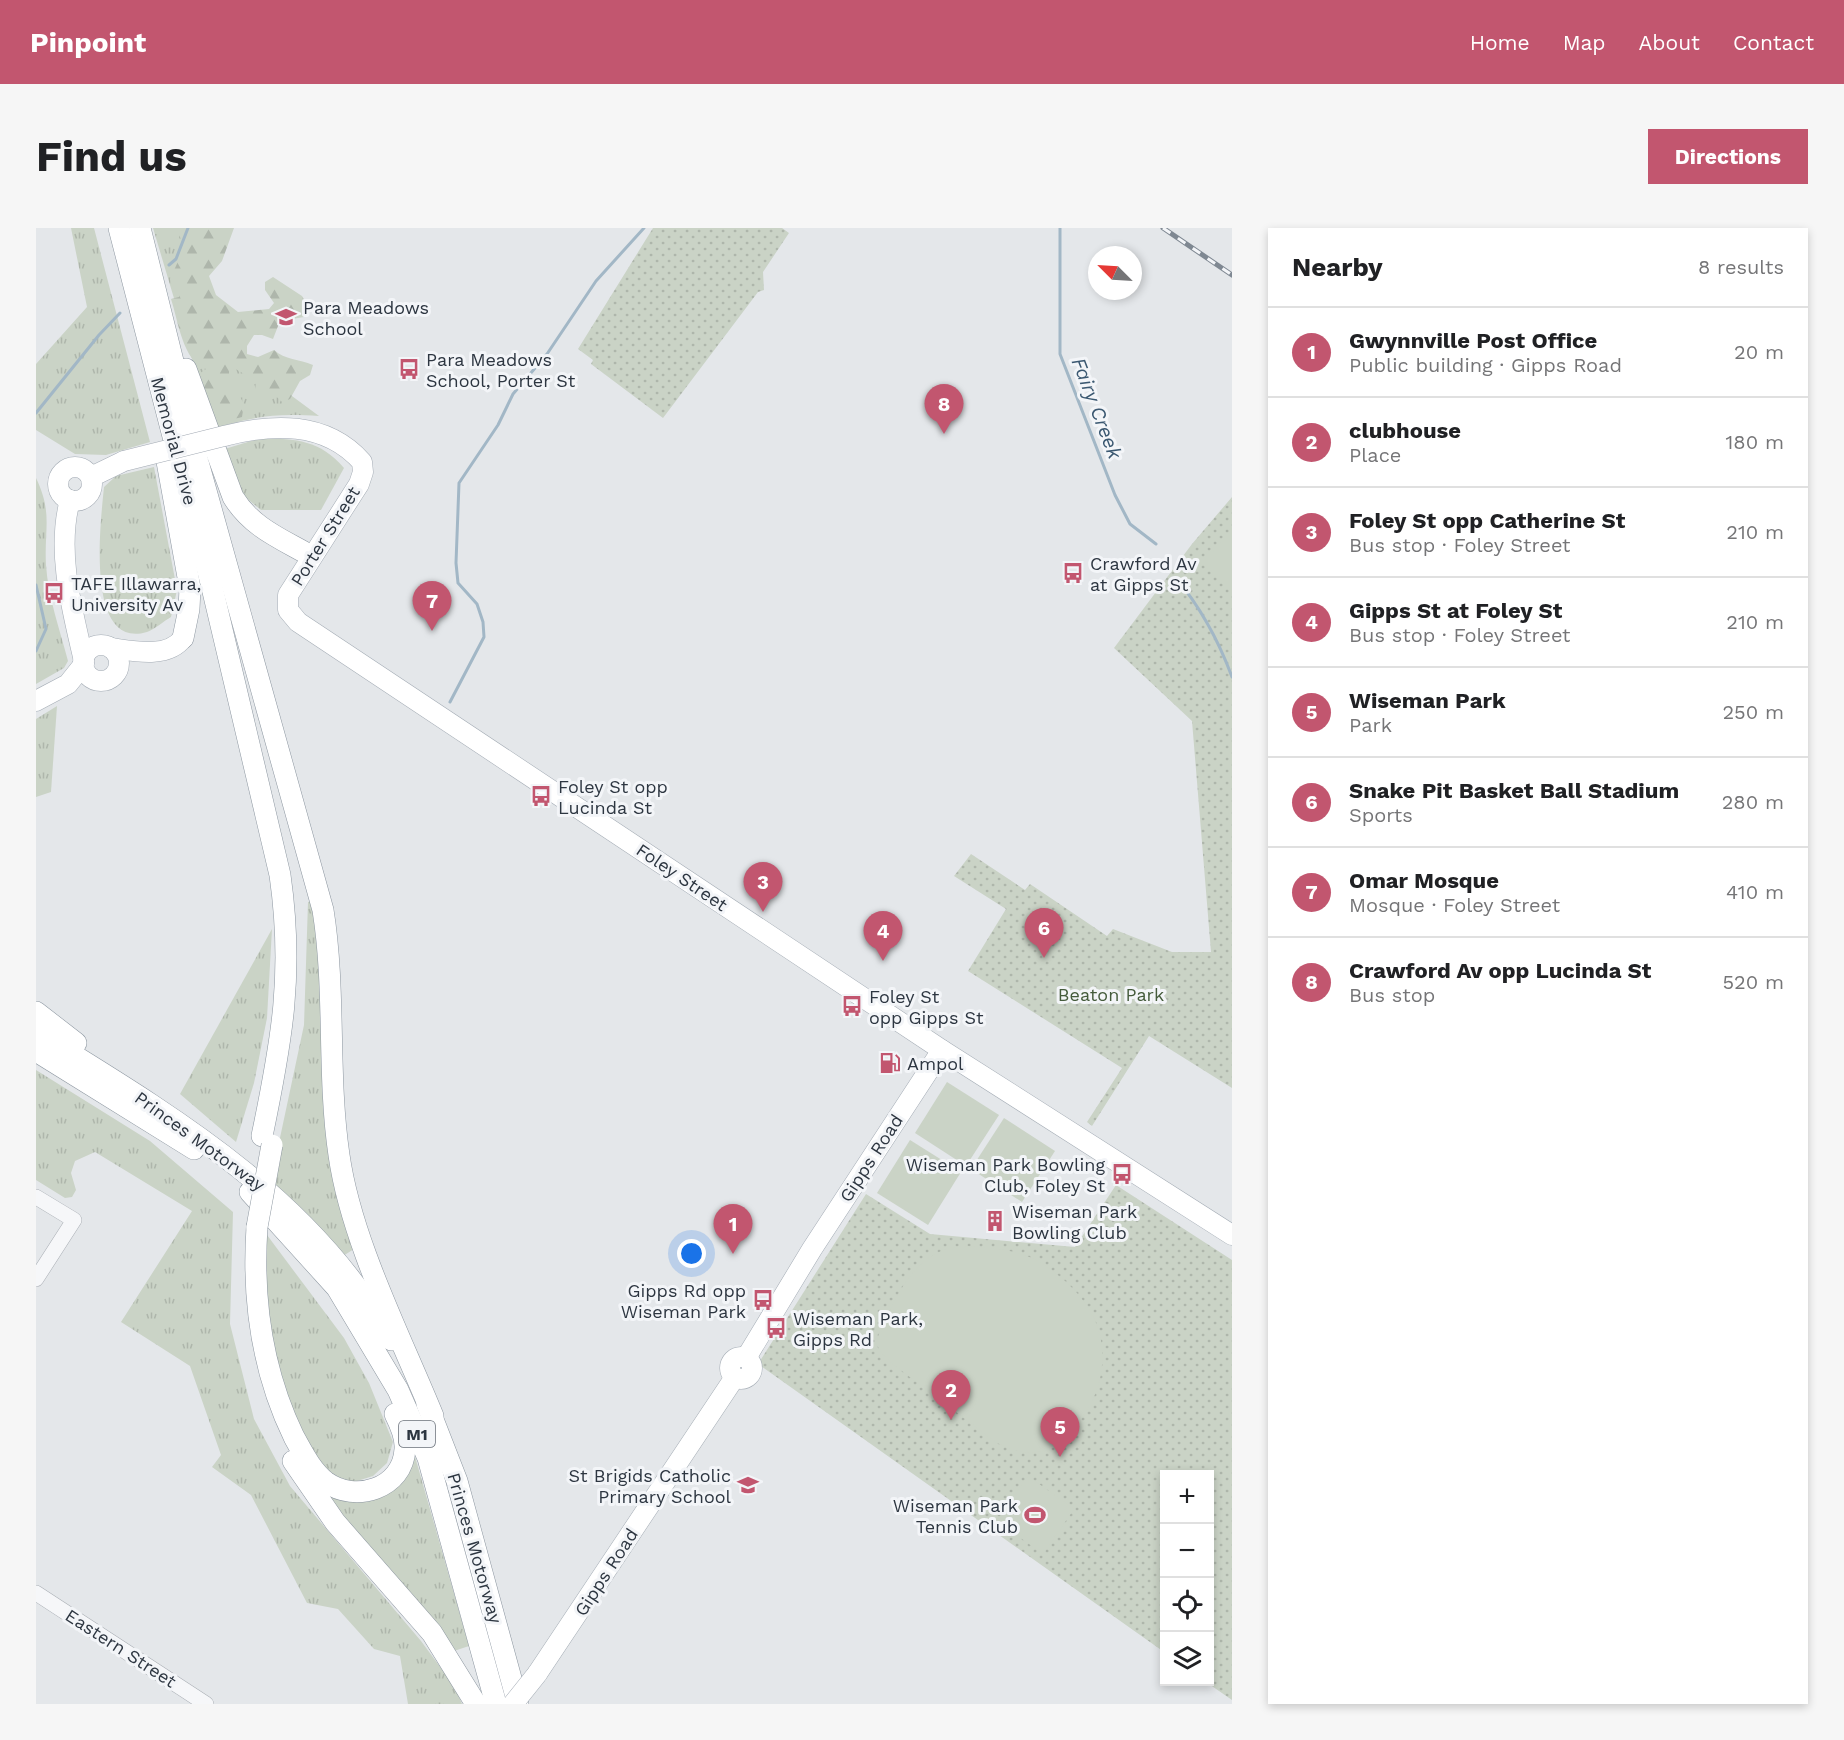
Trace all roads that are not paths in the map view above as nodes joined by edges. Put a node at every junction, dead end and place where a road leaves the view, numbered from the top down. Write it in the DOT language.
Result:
graph roads {
  1 [pos="120,228"];
  2 [pos="140,228"];
  3 [pos="164,318"];
  4 [pos="143,322"];
  5 [pos="91,477"];
  6 [pos="70,500"];
  7 [pos="311,556"];
  8 [pos="67,573"];
  9 [pos="288,610"];
  10 [pos="183,638"];
  11 [pos="111,648"];
  12 [pos="249,648"];
  13 [pos="155,652"];
  14 [pos="84,662"];
  15 [pos="109,678"];
  16 [pos="57,691"];
  17 [pos="36,701"];
  18 [pos="36,1012"];
  19 [pos="36,1032"];
  20 [pos="942,1050"];
  21 [pos="36,1051"];
  22 [pos="170,1115"];
  23 [pos="267,1140"];
  24 [pos="36,1197"];
  25 [pos="255,1215"];
  26 [pos="1232,1235"];
  27 [pos="36,1279"];
  28 [pos="433,1416"];
  29 [pos="36,1593"];
  30 [pos="206,1704"];
  31 [pos="476,1704"];
  32 [pos="496,1704"];
  33 [pos="513,1704"];
  34 [pos="518,1704"];
  1 -- 4 [label="highway, Memorial Drive"];
  2 -- 3 [label="highway, Memorial Drive"];
  3 -- 7 [label="highway"];
  3 -- 12 [label="highway, Memorial Drive"];
  4 -- 10 [label="highway"];
  4 -- 23 [label="highway, Memorial Drive"];
  5 -- 6 [label="main road"];
  5 -- 6 [label="main road"];
  5 -- 7 [label="main road, Porter Street, bridge"];
  6 -- 8 [label="main road"];
  7 -- 9 [label="main road, Porter Street"];
  8 -- 11 [label="main road"];
  8 -- 14 [label="main road"];
  9 -- 20 [label="main road, Foley Street"];
  10 -- 13 [label="main road"];
  11 -- 13 [label="main road"];
  11 -- 14 [label="main road"];
  11 -- 15 [label="main road"];
  12 -- 23 [label="highway"];
  12 -- 28 [label="highway"];
  13 -- 15 [label="main road"];
  14 -- 15 [label="main road"];
  14 -- 16 [label="main road"];
  15 -- 16 [label="main road"];
  16 -- 17 [label="main road"];
  18 -- 22 [label="highway"];
  19 -- 22 [label="highway, Princes Motorway / M1"];
  20 -- 26 [label="main road, Foley Street"];
  20 -- 33 [label="main road, Gipps Road, bridge"];
  21 -- 25 [label="highway, Princes Motorway / M1"];
  22 -- 28 [label="highway, Princes Motorway / M1"];
  23 -- 25 [label="highway, bridge"];
  24 -- 27 [label="street"];
  25 -- 25 [label="highway"];
  25 -- 31 [label="highway"];
  25 -- 32 [label="highway, Princes Motorway / M1"];
  28 -- 34 [label="highway, Princes Motorway / M1"];
  29 -- 30 [label="street, Eastern Street"];
}
